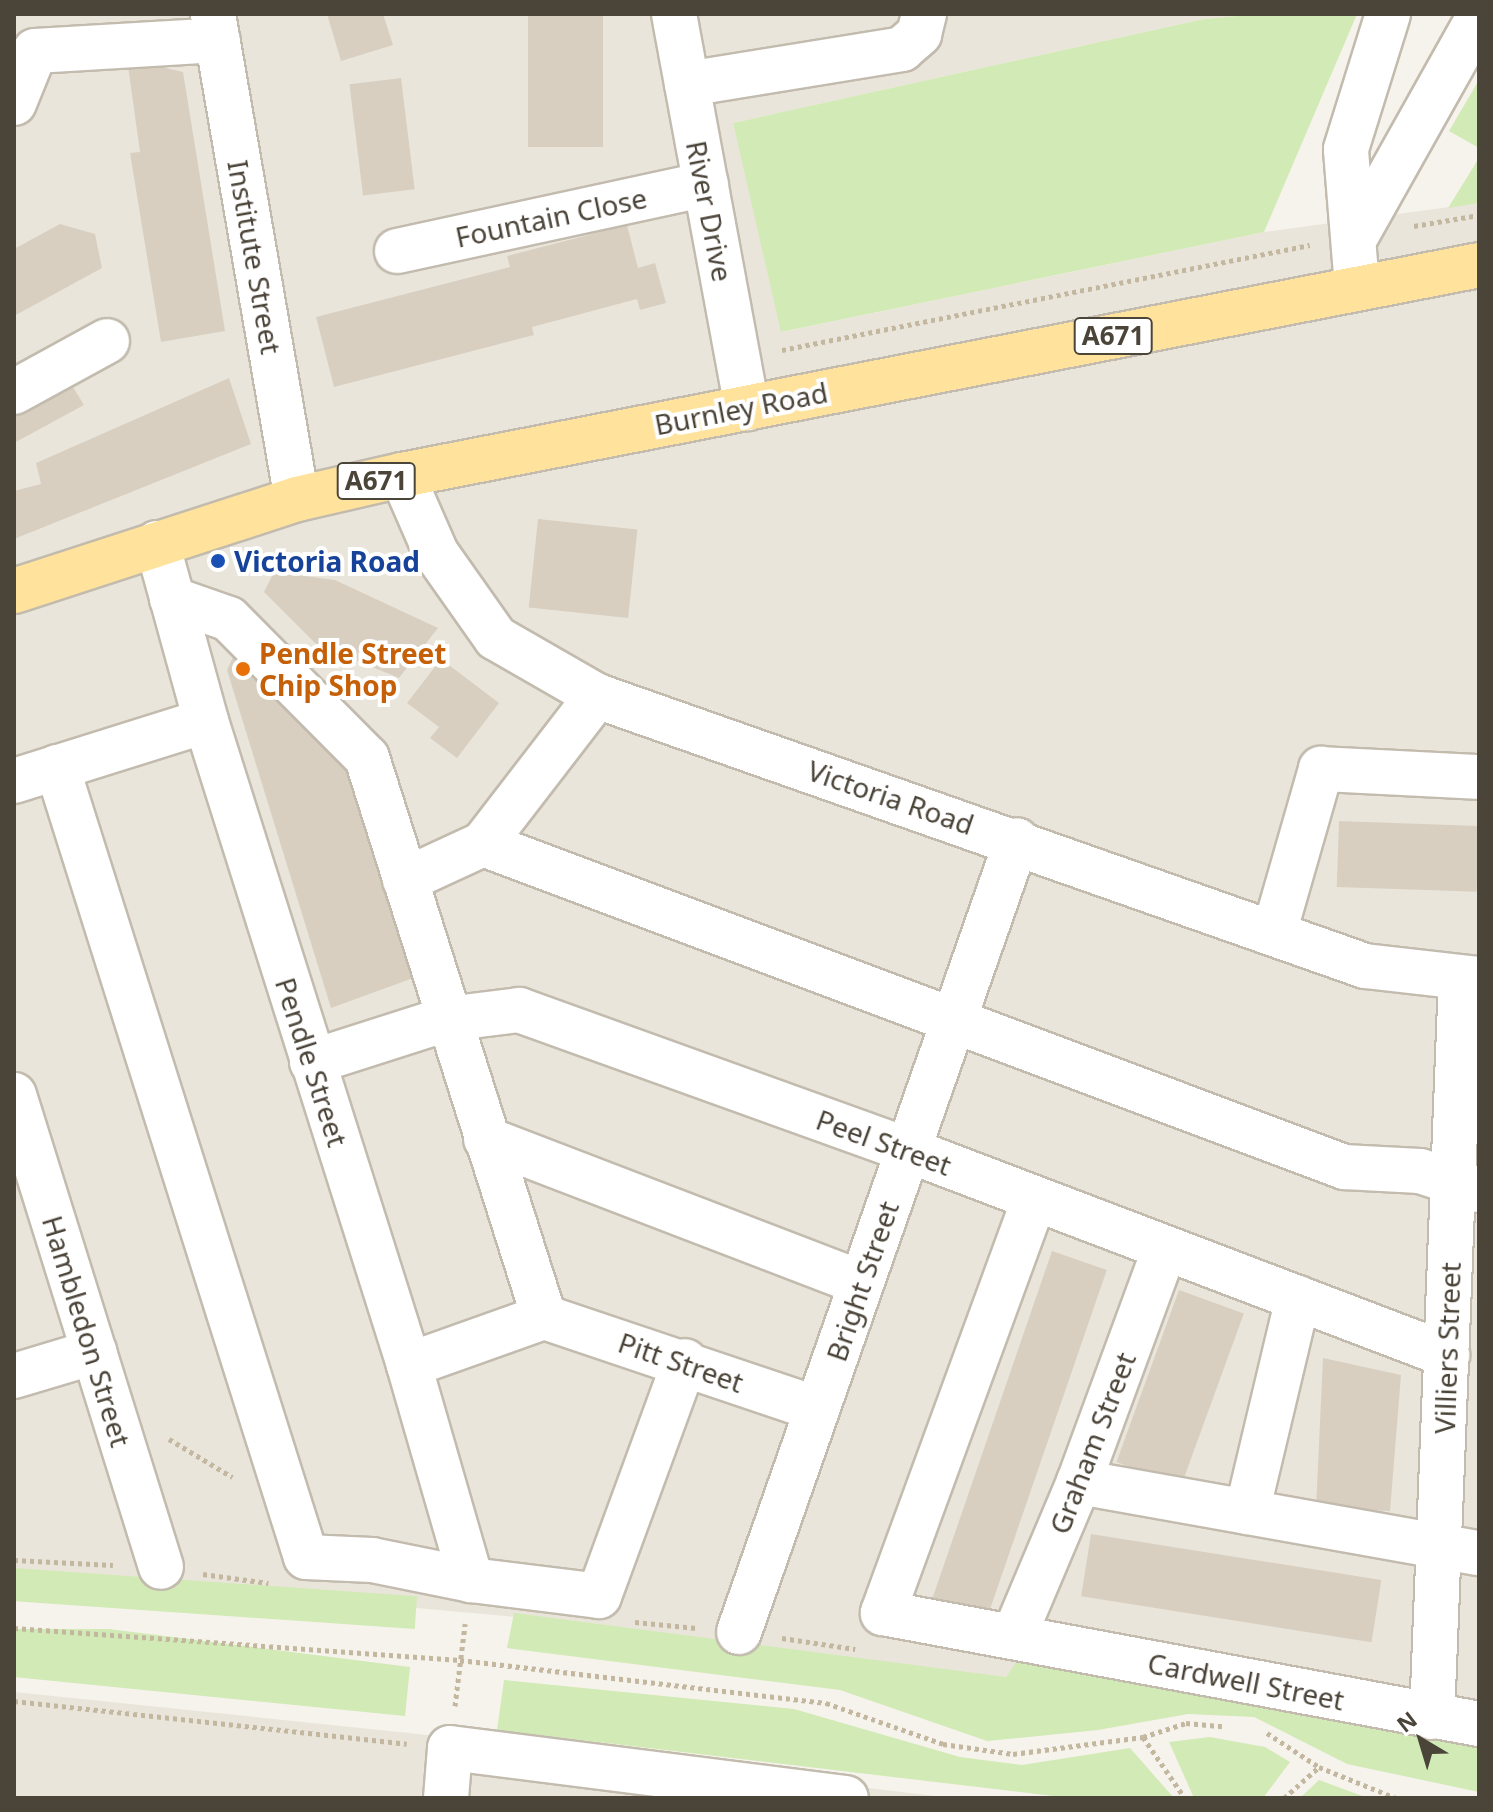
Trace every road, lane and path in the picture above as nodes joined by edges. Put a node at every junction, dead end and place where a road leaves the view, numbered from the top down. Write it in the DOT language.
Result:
graph roads {
  1 [pos="674,14"];
  2 [pos="924,14"];
  3 [pos="1388,14"];
  4 [pos="1479,17"];
  5 [pos="215,27"];
  6 [pos="687,84"];
  7 [pos="14,103"];
  8 [pos="706,184"];
  9 [pos="1479,215"];
  10 [pos="1356,236"];
  11 [pos="397,251"];
  12 [pos="1479,265"];
  13 [pos="1357,287"];
  14 [pos="107,341"];
  15 [pos="738,359"];
  16 [pos="14,392"];
  17 [pos="747,408"];
  18 [pos="402,475"];
  19 [pos="297,499"];
  20 [pos="157,543"];
  21 [pos="14,591"];
  22 [pos="172,599"];
  23 [pos="597,696"];
  24 [pos="206,721"];
  25 [pos="57,767"];
  26 [pos="1479,777"];
  27 [pos="14,781"];
  28 [pos="1017,840"];
  29 [pos="483,844"];
  30 [pos="405,880"];
  31 [pos="1274,933"];
  32 [pos="1470,978"];
  33 [pos="447,1019"];
  34 [pos="954,1020"];
  35 [pos="312,1062"];
  36 [pos="14,1095"];
  37 [pos="486,1139"];
  38 [pos="908,1150"];
  39 [pos="24,1163"];
  40 [pos="1466,1187"];
  41 [pos="1034,1200"];
  42 [pos="1165,1248"];
  43 [pos="861,1283"];
  44 [pos="1298,1298"];
  45 [pos="544,1317"];
  46 [pos="94,1352"];
  47 [pos="1447,1355"];
  48 [pos="685,1361"];
  49 [pos="409,1365"];
  50 [pos="14,1376"];
  51 [pos="110,1403"];
  52 [pos="817,1409"];
  53 [pos="1079,1482"];
  54 [pos="1247,1512"];
  55 [pos="293,1513"];
  56 [pos="1459,1550"];
  57 [pos="14,1560"];
  58 [pos="161,1567"];
  59 [pos="471,1580"];
  60 [pos="14,1628"];
  61 [pos="739,1632"];
  62 [pos="1014,1636"];
  63 [pos="460,1660"];
  64 [pos="14,1701"];
  65 [pos="1432,1717"];
  66 [pos="1479,1724"];
  67 [pos="1231,1727"];
  68 [pos="1261,1730"];
  69 [pos="1143,1737"];
  70 [pos="450,1748"];
  71 [pos="1319,1767"];
  72 [pos="446,1798"];
  73 [pos="846,1798"];
  74 [pos="1185,1798"];
  75 [pos="1284,1798"];
  76 [pos="1396,1798"];
  1 -- 6 [label="street, River Drive"];
  2 -- 6 [label="street"];
  3 -- 10 [label="street"];
  4 -- 10 [label="street"];
  5 -- 7 [label="street"];
  5 -- 19 [label="street, Institute Street"];
  6 -- 8 [label="street, River Drive"];
  8 -- 11 [label="street, Fountain Close"];
  8 -- 15 [label="street, River Drive"];
  9 -- 10 [label="path"];
  10 -- 13 [label="street"];
  10 -- 15 [label="path"];
  12 -- 13 [label="main road, Burnley Road / A671"];
  13 -- 17 [label="main road, Burnley Road / A671"];
  14 -- 16 [label="street"];
  15 -- 17 [label="street, River Drive"];
  17 -- 18 [label="main road, Burnley Road / A671"];
  18 -- 19 [label="main road, Burnley Road / A671"];
  18 -- 23 [label="street, Victoria Road"];
  19 -- 20 [label="main road, Burnley Road / A671"];
  20 -- 21 [label="main road, Burnley Road / A671"];
  20 -- 22 [label="street, Pendle Street"];
  22 -- 24 [label="street, Pendle Street"];
  22 -- 30 [label="street"];
  23 -- 28 [label="street, Victoria Road"];
  23 -- 29 [label="street"];
  24 -- 25 [label="street"];
  24 -- 35 [label="street, Pendle Street"];
  25 -- 27 [label="street"];
  25 -- 55 [label="street"];
  26 -- 31 [label="street"];
  28 -- 31 [label="street, Victoria Road"];
  28 -- 34 [label="street, Bright Street"];
  29 -- 30 [label="street"];
  29 -- 34 [label="street"];
  30 -- 33 [label="street"];
  31 -- 32 [label="street, Victoria Road"];
  32 -- 40 [label="street, Villiers Street"];
  33 -- 35 [label="street, Peel Street"];
  33 -- 37 [label="street"];
  33 -- 38 [label="street, Peel Street"];
  34 -- 38 [label="street, Bright Street"];
  34 -- 40 [label="street"];
  35 -- 49 [label="street, Pendle Street"];
  36 -- 39 [label="street, Hambledon Street"];
  37 -- 43 [label="street"];
  37 -- 45 [label="street"];
  38 -- 41 [label="street, Peel Street"];
  38 -- 43 [label="street, Bright Street"];
  39 -- 46 [label="street, Hambledon Street"];
  40 -- 47 [label="street, Villiers Street"];
  41 -- 42 [label="street, Peel Street"];
  41 -- 62 [label="street, Cardwell Street"];
  42 -- 44 [label="street, Peel Street"];
  42 -- 53 [label="street, Graham Street"];
  43 -- 52 [label="street, Bright Street"];
  44 -- 47 [label="street, Peel Street"];
  44 -- 54 [label="street"];
  45 -- 48 [label="street, Pitt Street"];
  45 -- 49 [label="street"];
  46 -- 50 [label="street"];
  46 -- 51 [label="street, Hambledon Street"];
  47 -- 56 [label="street, Villiers Street"];
  48 -- 52 [label="street, Pitt Street"];
  48 -- 59 [label="street"];
  49 -- 59 [label="street, Pendle Street"];
  51 -- 55 [label="path"];
  51 -- 58 [label="street, Hambledon Street"];
  52 -- 61 [label="street, Bright Street"];
  53 -- 54 [label="street"];
  53 -- 62 [label="street, Graham Street"];
  54 -- 56 [label="street"];
  55 -- 59 [label="street"];
  56 -- 65 [label="street, Villiers Street"];
  57 -- 58 [label="path"];
  59 -- 63 [label="path"];
  60 -- 63 [label="path"];
  62 -- 65 [label="street, Cardwell Street"];
  63 -- 69 [label="path"];
  63 -- 70 [label="path"];
  64 -- 70 [label="path"];
  65 -- 66 [label="street, Cardwell Street"];
  67 -- 69 [label="path"];
  68 -- 71 [label="path"];
  69 -- 74 [label="path"];
  70 -- 72 [label="street"];
  70 -- 73 [label="street"];
  71 -- 75 [label="path"];
  71 -- 76 [label="path"];
}
